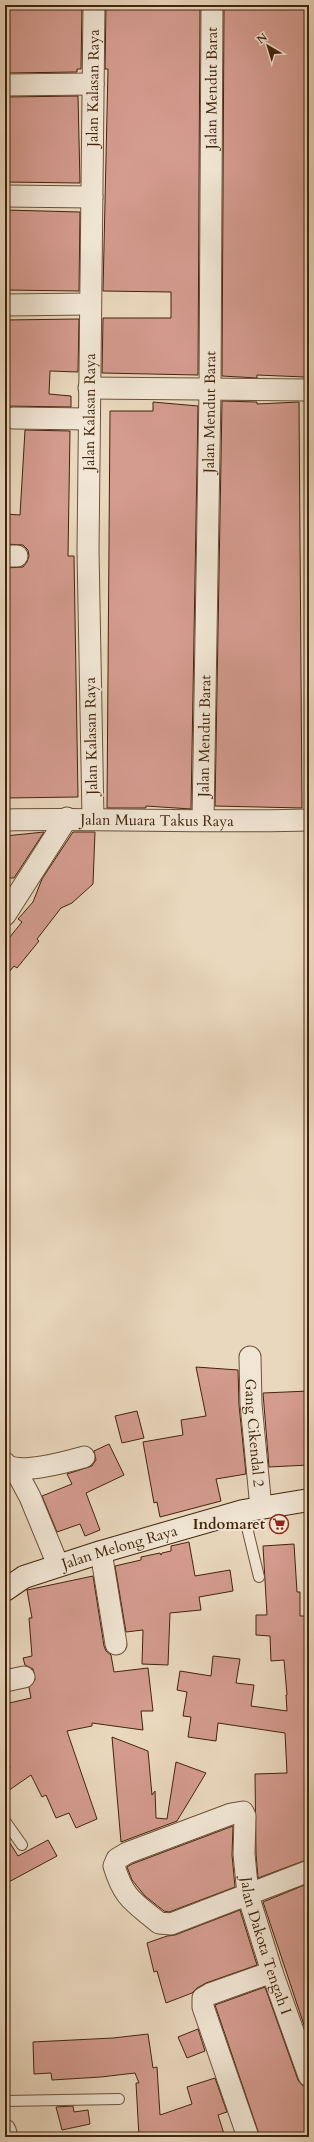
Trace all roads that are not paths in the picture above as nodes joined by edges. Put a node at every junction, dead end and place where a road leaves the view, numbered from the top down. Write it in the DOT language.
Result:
graph roads {
  1 [pos="94,5"];
  2 [pos="212,5"];
  3 [pos="5,84"];
  4 [pos="93,84"];
  5 [pos="5,196"];
  6 [pos="92,197"];
  7 [pos="90,304"];
  8 [pos="5,305"];
  9 [pos="89,388"];
  10 [pos="210,390"];
  11 [pos="309,390"];
  12 [pos="13,418"];
  13 [pos="89,418"];
  14 [pos="67,818"];
  15 [pos="93,818"];
  16 [pos="5,820"];
  17 [pos="203,820"];
  18 [pos="309,820"];
  19 [pos="5,915"];
  20 [pos="250,1357"];
  21 [pos="84,1457"];
  22 [pos="10,1466"];
  23 [pos="309,1500"];
  24 [pos="252,1509"];
  25 [pos="101,1552"];
  26 [pos="58,1565"];
  27 [pos="259,1577"];
  28 [pos="5,1590"];
  29 [pos="116,1644"];
  30 [pos="5,1821"];
  31 [pos="22,1845"];
  32 [pos="309,1871"];
  33 [pos="248,1895"];
  34 [pos="272,1972"];
  35 [pos="309,2076"];
  36 [pos="119,2099"];
  37 [pos="5,2101"];
  38 [pos="5,2130"];
  39 [pos="7,2137"];
  40 [pos="248,2137"];
  1 -- 4 [label="street, Jalan Kalasan Raya"];
  2 -- 10 [label="street, Jalan Mendut Barat"];
  3 -- 4 [label="street"];
  4 -- 6 [label="street, Jalan Kalasan Raya"];
  5 -- 6 [label="street"];
  6 -- 7 [label="street, Jalan Kalasan Raya"];
  7 -- 8 [label="street"];
  7 -- 9 [label="street, Jalan Kalasan Raya"];
  9 -- 10 [label="street"];
  9 -- 13 [label="street, Jalan Kalasan Raya"];
  10 -- 11 [label="street"];
  10 -- 17 [label="street, Jalan Mendut Barat"];
  12 -- 13 [label="street"];
  13 -- 15 [label="street, Jalan Kalasan Raya"];
  14 -- 15 [label="street, Jalan Muara Takus Raya"];
  14 -- 16 [label="street, Jalan Muara Takus Raya"];
  14 -- 19 [label="street"];
  15 -- 17 [label="street, Jalan Muara Takus Raya"];
  17 -- 18 [label="street, Jalan Muara Takus Raya"];
  20 -- 24 [label="street, Gang Cikendal 2"];
  21 -- 22 [label="street"];
  22 -- 26 [label="street"];
  23 -- 24 [label="main road, Jalan Melong Raya"];
  24 -- 25 [label="main road, Jalan Melong Raya"];
  24 -- 27 [label="lane"];
  25 -- 26 [label="main road, Jalan Melong Raya"];
  25 -- 29 [label="street"];
  26 -- 28 [label="main road, Jalan Melong Raya"];
  30 -- 31 [label="lane"];
  32 -- 33 [label="street"];
  33 -- 33 [label="street, Jalan Dakota Tengah I"];
  33 -- 34 [label="street, Jalan Dakota Tengah I"];
  34 -- 35 [label="street, Jalan Dakota Tengah I"];
  34 -- 40 [label="street"];
  36 -- 37 [label="lane"];
  38 -- 39 [label="street"];
}
